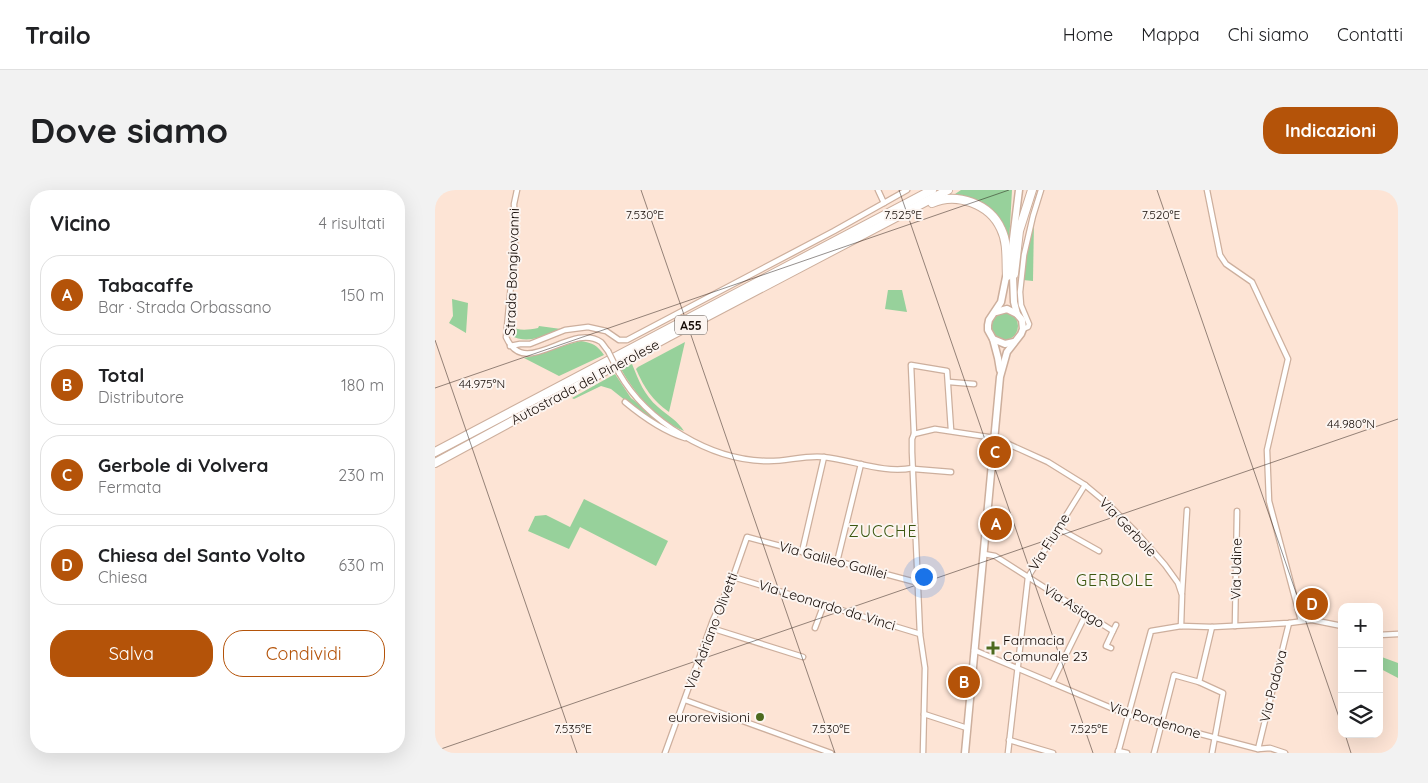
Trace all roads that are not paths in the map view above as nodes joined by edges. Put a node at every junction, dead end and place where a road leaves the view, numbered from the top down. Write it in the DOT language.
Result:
graph roads {
  1 [pos="517,190"];
  2 [pos="878,190"];
  3 [pos="907,190"];
  4 [pos="925,190"];
  5 [pos="933,190"];
  6 [pos="948,190"];
  7 [pos="1019,190"];
  8 [pos="1032,190"];
  9 [pos="1041,190"];
  10 [pos="1207,190"];
  11 [pos="884,203"];
  12 [pos="883,216"];
  13 [pos="891,221"];
  14 [pos="1010,275"];
  15 [pos="996,312"];
  16 [pos="1017,314"];
  17 [pos="1023,329"];
  18 [pos="993,339"];
  19 [pos="1013,342"];
  20 [pos="510,346"];
  21 [pos="1000,377"];
  22 [pos="949,382"];
  23 [pos="974,384"];
  24 [pos="625,402"];
  25 [pos="951,430"];
  26 [pos="914,434"];
  27 [pos="995,438"];
  28 [pos="691,440"];
  29 [pos="435,452"];
  30 [pos="824,457"];
  31 [pos="435,463"];
  32 [pos="861,464"];
  33 [pos="913,469"];
  34 [pos="951,472"];
  35 [pos="1085,485"];
  36 [pos="1187,510"];
  37 [pos="1237,512"];
  38 [pos="1058,528"];
  39 [pos="747,537"];
  40 [pos="1099,551"];
  41 [pos="802,552"];
  42 [pos="984,554"];
  43 [pos="837,562"];
  44 [pos="733,576"];
  45 [pos="1028,577"];
  46 [pos="919,583"];
  47 [pos="1181,595"];
  48 [pos="824,604"];
  49 [pos="1086,614"];
  50 [pos="1301,621"];
  51 [pos="1289,623"];
  52 [pos="1115,625"];
  53 [pos="1338,625"];
  54 [pos="1181,626"];
  55 [pos="1235,626"];
  56 [pos="711,628"];
  57 [pos="815,628"];
  58 [pos="1212,628"];
  59 [pos="1113,631"];
  60 [pos="920,634"];
  61 [pos="1398,634"];
  62 [pos="1383,635"];
  63 [pos="1111,648"];
  64 [pos="974,650"];
  65 [pos="803,657"];
  66 [pos="1017,669"];
  67 [pos="1199,682"];
  68 [pos="1052,683"];
  69 [pos="685,700"];
  70 [pos="924,714"];
  71 [pos="1128,715"];
  72 [pos="1161,724"];
  73 [pos="967,728"];
  74 [pos="1216,738"];
  75 [pos="1009,740"];
  76 [pos="1258,749"];
  77 [pos="1118,752"];
  78 [pos="665,753"];
  79 [pos="831,753"];
  80 [pos="923,753"];
  81 [pos="965,753"];
  82 [pos="1008,753"];
  83 [pos="1053,753"];
  84 [pos="1127,753"];
  85 [pos="1154,753"];
  86 [pos="1212,753"];
  87 [pos="1285,753"];
  1 -- 20 [label="street, Strada Bongiovanni"];
  2 -- 11 [label="street"];
  3 -- 11 [label="street"];
  4 -- 12 [label="highway"];
  5 -- 12 [label="highway, Autostrada del Pinerolese / A55"];
  6 -- 13 [label="highway, Autostrada del Pinerolese / A55"];
  7 -- 14 [label="main road"];
  8 -- 14 [label="highway"];
  9 -- 17 [label="street"];
  10 -- 50 [label="street"];
  11 -- 20 [label="street"];
  12 -- 29 [label="highway, Autostrada del Pinerolese / A55"];
  13 -- 14 [label="highway"];
  13 -- 31 [label="highway, Autostrada del Pinerolese / A55"];
  14 -- 15 [label="main road"];
  14 -- 16 [label="main road"];
  15 -- 16 [label="main road"];
  15 -- 18 [label="main road"];
  16 -- 17 [label="main road"];
  17 -- 19 [label="main road"];
  18 -- 19 [label="main road"];
  18 -- 21 [label="main road"];
  19 -- 21 [label="main road"];
  20 -- 28 [label="street, Strada Bongiovanni, bridge"];
  21 -- 27 [label="main road"];
  22 -- 23 [label="street"];
  22 -- 25 [label="street"];
  22 -- 26 [label="street"];
  24 -- 28 [label="street"];
  25 -- 26 [label="street, Via Gerbole"];
  25 -- 27 [label="street, Via Gerbole"];
  26 -- 33 [label="street"];
  27 -- 35 [label="street, Via Gerbole"];
  27 -- 42 [label="main road"];
  28 -- 30 [label="street, Strada Bongiovanni"];
  30 -- 32 [label="street, Strada Bongiovanni"];
  30 -- 41 [label="street"];
  32 -- 33 [label="street, Strada Bongiovanni"];
  32 -- 43 [label="street"];
  33 -- 34 [label="street, Strada Bongiovanni"];
  33 -- 46 [label="street"];
  35 -- 38 [label="street, Via Fiume"];
  35 -- 47 [label="street, Via Gerbole"];
  36 -- 47 [label="street"];
  37 -- 55 [label="street, Via Udine"];
  38 -- 40 [label="street"];
  38 -- 45 [label="street, Via Fiume"];
  39 -- 41 [label="street, Via Galileo Galilei"];
  39 -- 44 [label="street, Via Adriano Olivetti"];
  41 -- 43 [label="street, Via Galileo Galilei"];
  42 -- 45 [label="street, Via Asiago"];
  42 -- 64 [label="main road"];
  43 -- 46 [label="street, Via Galileo Galilei"];
  44 -- 48 [label="street, Via Leonardo da Vinci"];
  44 -- 56 [label="street, Via Adriano Olivetti"];
  45 -- 49 [label="street, Via Asiago"];
  45 -- 66 [label="street, Via Fiume"];
  46 -- 60 [label="street"];
  47 -- 54 [label="street, Via Gerbole"];
  48 -- 57 [label="street"];
  48 -- 60 [label="street, Via Leonardo da Vinci"];
  49 -- 59 [label="street, Via Asiago"];
  49 -- 68 [label="street"];
  50 -- 51 [label="street"];
  50 -- 53 [label="street"];
  51 -- 55 [label="street"];
  51 -- 76 [label="street, Via Padova"];
  52 -- 59 [label="street, Via Asiago"];
  54 -- 58 [label="street"];
  54 -- 71 [label="street"];
  55 -- 58 [label="street"];
  56 -- 65 [label="street"];
  56 -- 69 [label="street, Via Adriano Olivetti"];
  58 -- 67 [label="street"];
  59 -- 63 [label="street, Via Asiago"];
  60 -- 70 [label="street"];
  61 -- 62 [label="street"];
  64 -- 66 [label="street, Via Pordenone"];
  64 -- 73 [label="main road"];
  66 -- 68 [label="street, Via Pordenone"];
  66 -- 75 [label="street, Via Fiume"];
  67 -- 72 [label="street"];
  67 -- 74 [label="street"];
  68 -- 71 [label="street, Via Pordenone"];
  69 -- 78 [label="street, Via Adriano Olivetti"];
  69 -- 79 [label="street"];
  70 -- 73 [label="street"];
  70 -- 80 [label="street"];
  71 -- 72 [label="street, Via Pordenone"];
  71 -- 77 [label="street"];
  72 -- 74 [label="street, Via Pordenone"];
  72 -- 85 [label="street"];
  73 -- 81 [label="main road"];
  74 -- 76 [label="street, Via Pordenone"];
  74 -- 86 [label="street"];
  75 -- 82 [label="street, Via Fiume"];
  75 -- 83 [label="street"];
  76 -- 87 [label="street, Via Pordenone"];
  77 -- 84 [label="street"];
}
